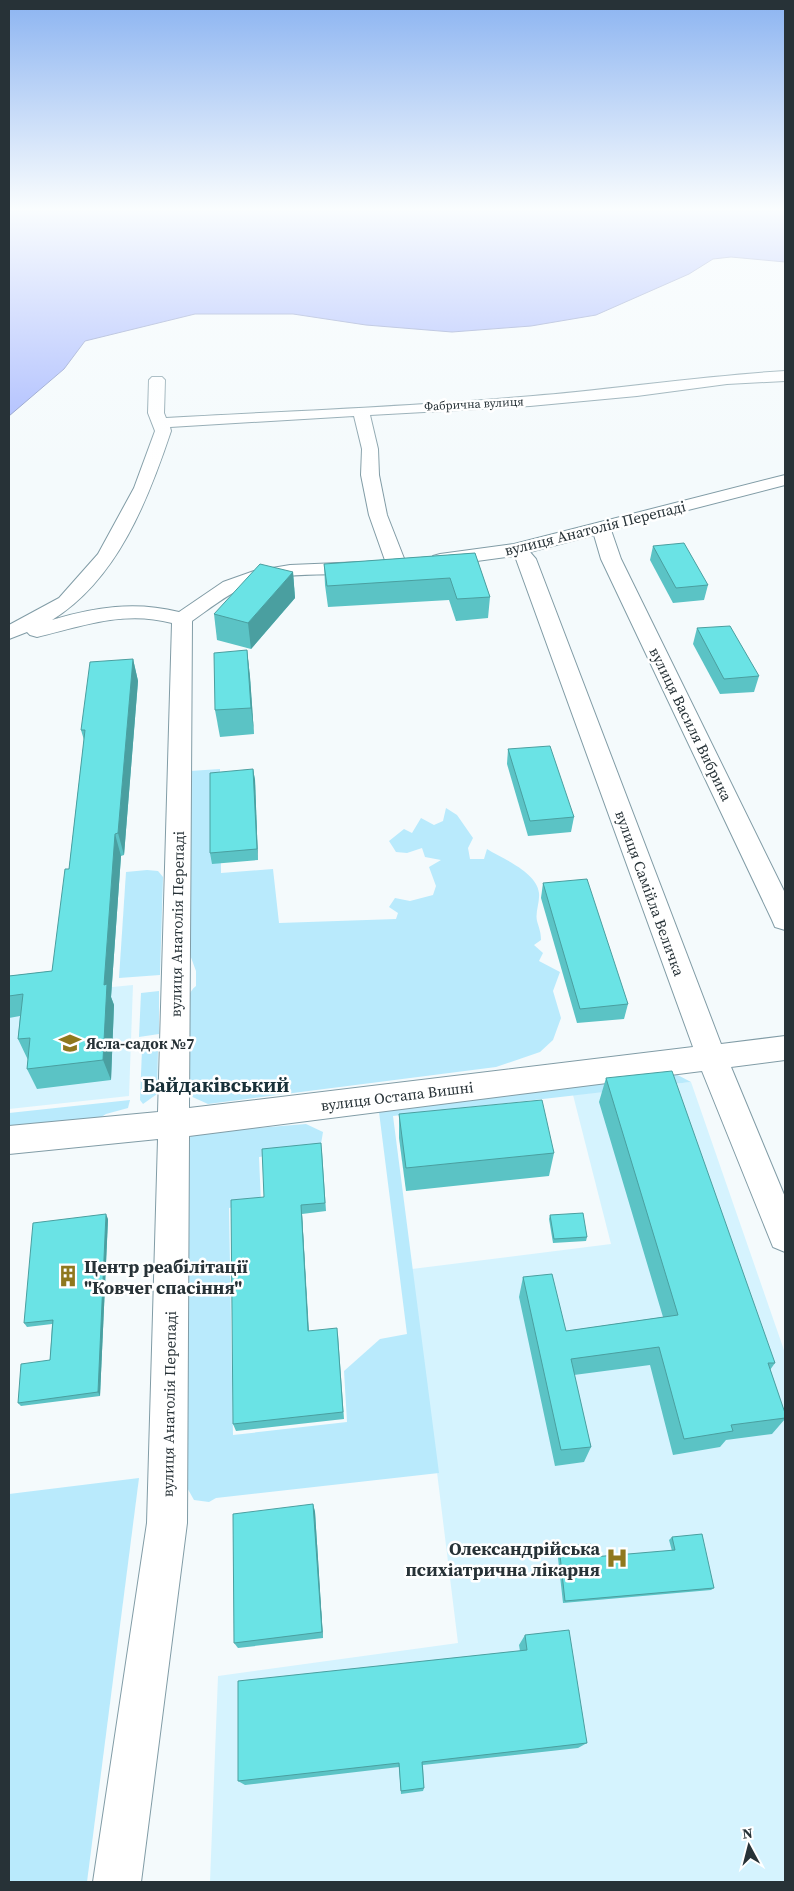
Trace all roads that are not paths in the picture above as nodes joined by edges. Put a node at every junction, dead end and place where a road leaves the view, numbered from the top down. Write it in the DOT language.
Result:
graph roads {
  1 [pos="785,376"];
  2 [pos="157,380"];
  3 [pos="361,413"];
  4 [pos="161,423"];
  5 [pos="785,480"];
  6 [pos="601,527"];
  7 [pos="519,549"];
  8 [pos="397,566"];
  9 [pos="182,619"];
  10 [pos="9,633"];
  11 [pos="9,639"];
  12 [pos="785,920"];
  13 [pos="785,1048"];
  14 [pos="711,1056"];
  15 [pos="174,1124"];
  16 [pos="9,1140"];
  17 [pos="785,1236"];
  18 [pos="117,1882"];
  1 -- 3 [label="street, Фабрична вулиця"];
  2 -- 4 [label="street"];
  3 -- 4 [label="street, Фабрична вулиця"];
  3 -- 8 [label="street"];
  4 -- 10 [label="street"];
  5 -- 6 [label="street, вулиця Анатолія Перепаді"];
  6 -- 7 [label="street, вулиця Анатолія Перепаді"];
  6 -- 12 [label="street, вулиця Василя Вибрика"];
  7 -- 8 [label="street, вулиця Анатолія Перепаді"];
  7 -- 14 [label="street, вулиця Самійла Величка"];
  8 -- 9 [label="street, вулиця Анатолія Перепаді"];
  9 -- 11 [label="street"];
  9 -- 15 [label="street, вулиця Анатолія Перепаді"];
  13 -- 14 [label="street, вулиця Остапа Вишні"];
  14 -- 15 [label="street, вулиця Остапа Вишні"];
  14 -- 17 [label="street, вулиця Самійла Величка"];
  15 -- 16 [label="street, вулиця Остапа Вишні"];
  15 -- 18 [label="street, вулиця Анатолія Перепаді"];
}
